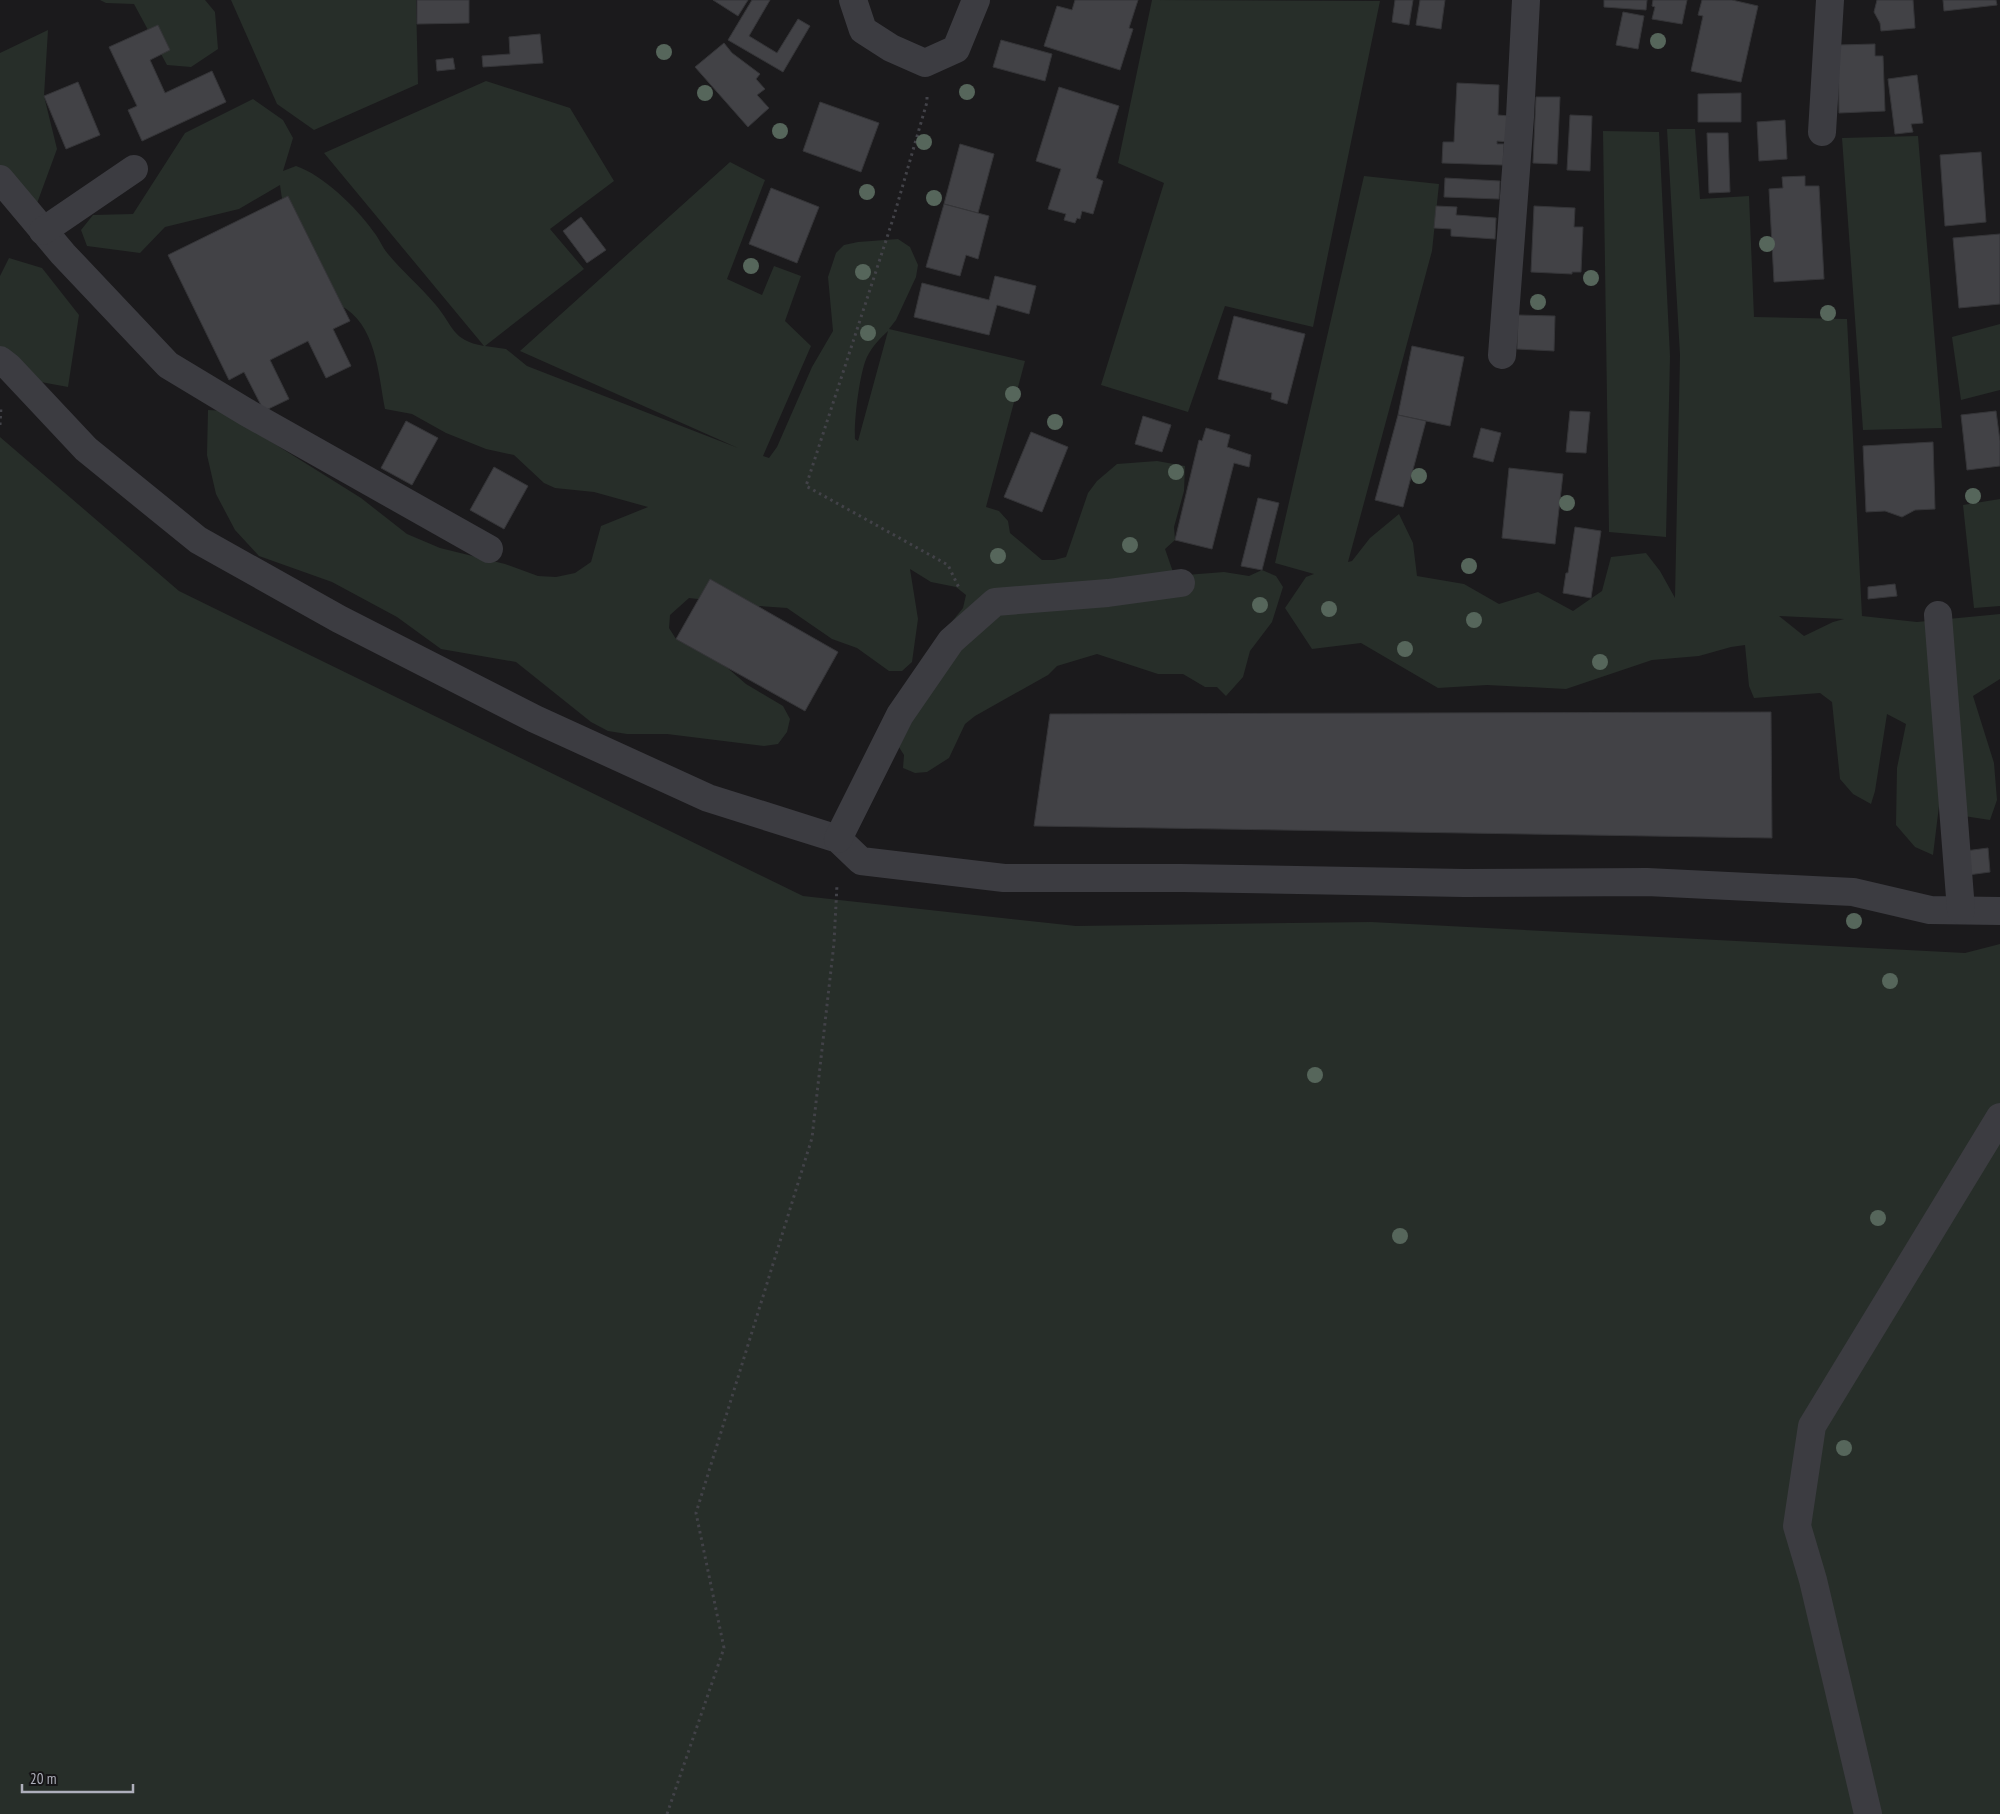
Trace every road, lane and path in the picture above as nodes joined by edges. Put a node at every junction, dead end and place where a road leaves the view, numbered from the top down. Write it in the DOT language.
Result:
graph roads {
  1 [pos="852,0"];
  2 [pos="976,0"];
  3 [pos="1526,0"];
  4 [pos="1830,0"];
  5 [pos="925,63"];
  6 [pos="1822,132"];
  7 [pos="134,169"];
  8 [pos="0,179"];
  9 [pos="44,230"];
  10 [pos="1502,355"];
  11 [pos="0,360"];
  12 [pos="489,549"];
  13 [pos="1181,583"];
  14 [pos="1938,615"];
  15 [pos="975,620"];
  16 [pos="838,839"];
  17 [pos="1961,910"];
  18 [pos="2000,911"];
  19 [pos="2000,1117"];
  20 [pos="667,1814"];
  21 [pos="1868,1814"];
  1 -- 5 [label="lane"];
  2 -- 5 [label="lane"];
  3 -- 10 [label="lane"];
  4 -- 6 [label="lane"];
  5 -- 15 [label="path"];
  7 -- 9 [label="lane"];
  8 -- 9 [label="lane"];
  9 -- 12 [label="lane"];
  11 -- 16 [label="lane"];
  13 -- 15 [label="lane"];
  14 -- 17 [label="lane"];
  15 -- 16 [label="lane"];
  16 -- 17 [label="lane"];
  16 -- 20 [label="path"];
  17 -- 18 [label="lane"];
  19 -- 21 [label="lane"];
}
